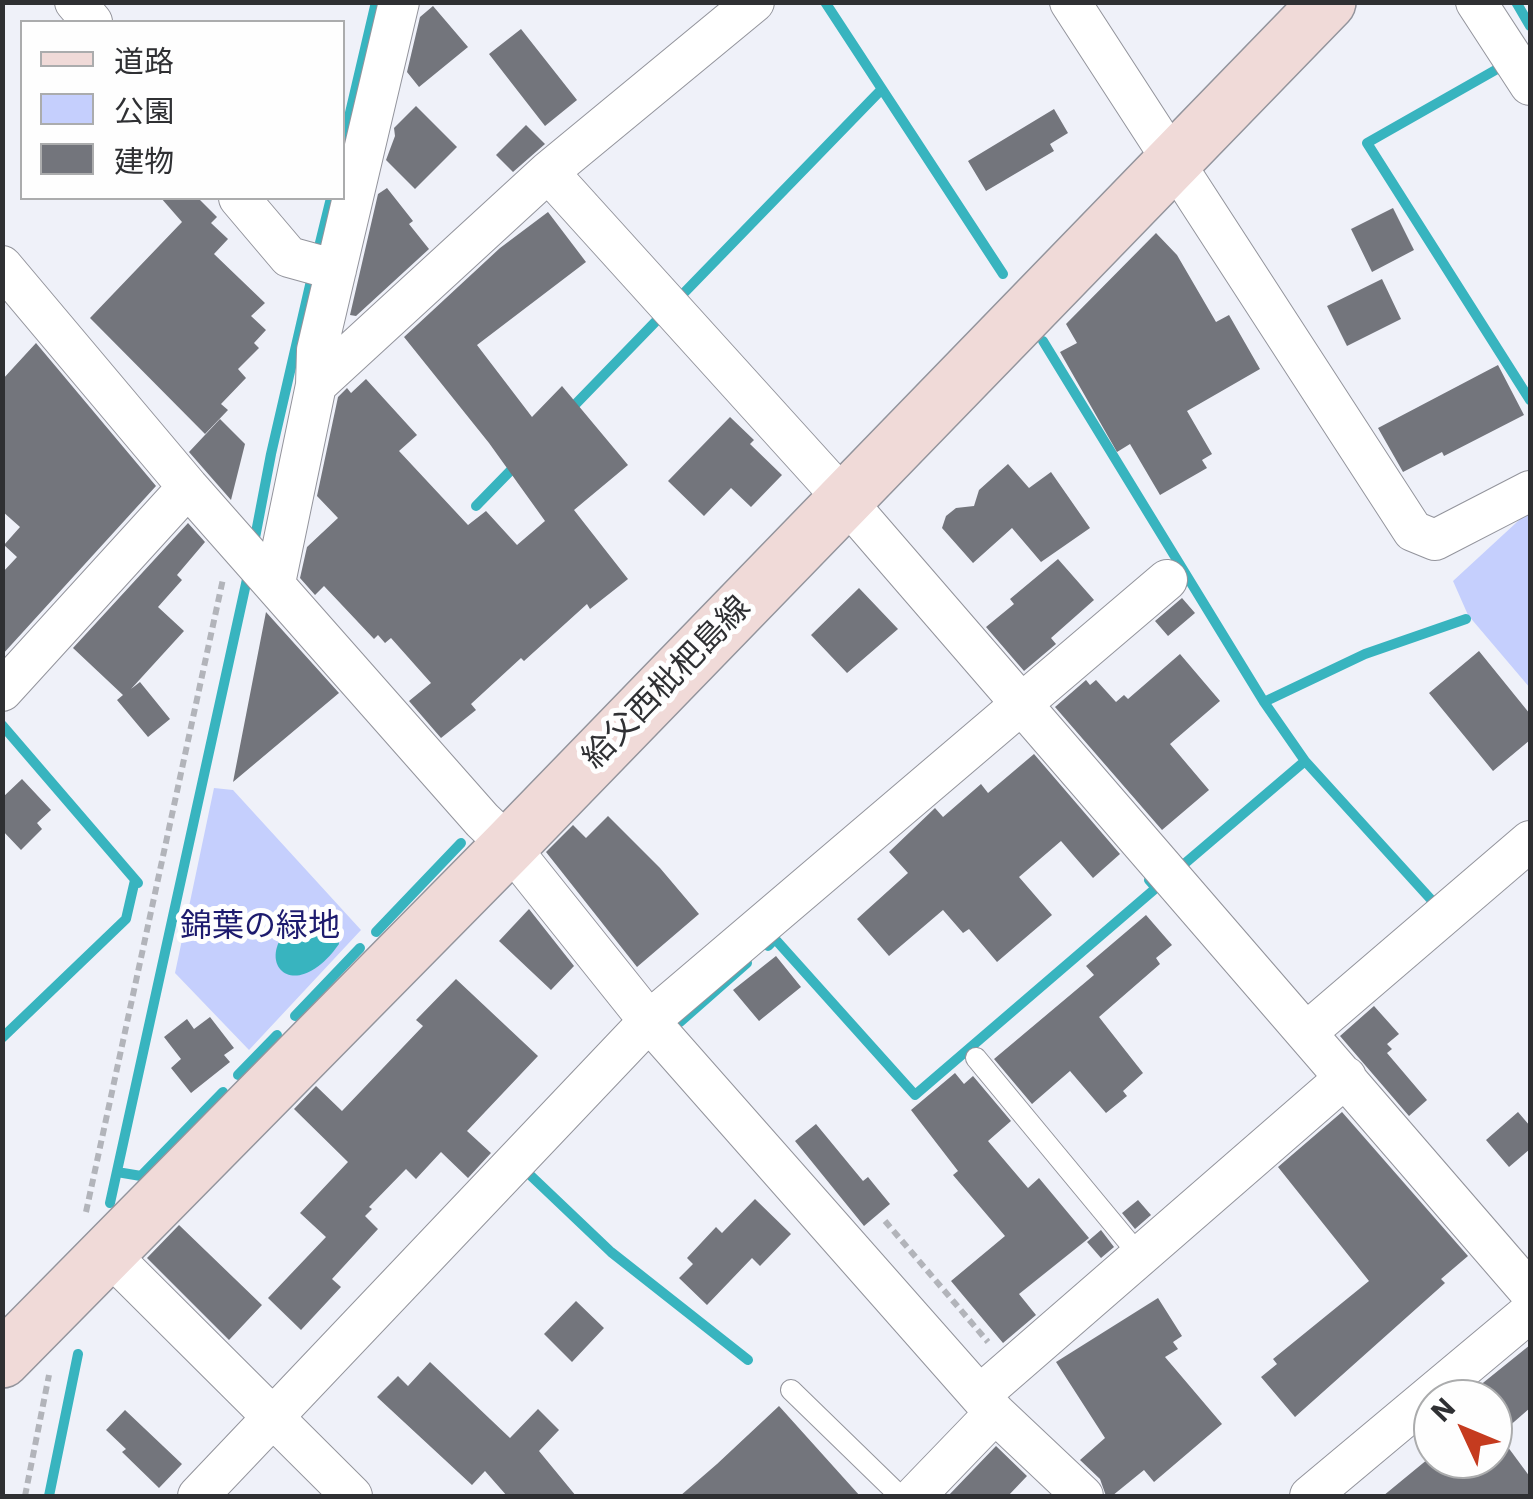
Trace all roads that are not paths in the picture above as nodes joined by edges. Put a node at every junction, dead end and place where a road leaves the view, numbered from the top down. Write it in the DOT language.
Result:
graph roads {
  1 [pos="399,2"];
  2 [pos="754,2"];
  3 [pos="1070,2"];
  4 [pos="1328,2"];
  5 [pos="1476,2"];
  6 [pos="1530,85"];
  7 [pos="1175,164"];
  8 [pos="548,172"];
  9 [pos="345,180"];
  10 [pos="241,200"];
  11 [pos="339,200"];
  12 [pos="2,266"];
  13 [pos="319,266"];
  14 [pos="316,385"];
  15 [pos="188,487"];
  16 [pos="1530,491"];
  17 [pos="845,500"];
  18 [pos="271,578"];
  19 [pos="1167,580"];
  20 [pos="2,691"];
  21 [pos="1022,704"];
  22 [pos="1530,841"];
  23 [pos="510,846"];
  24 [pos="650,1021"];
  25 [pos="1307,1032"];
  26 [pos="976,1058"];
  27 [pos="1346,1076"];
  28 [pos="97,1236"];
  29 [pos="1140,1256"];
  30 [pos="1530,1292"];
  31 [pos="1530,1312"];
  32 [pos="19,1344"];
  33 [pos="791,1390"];
  34 [pos="988,1404"];
  35 [pos="272,1419"];
  36 [pos="198,1496"];
  37 [pos="352,1496"];
  38 [pos="900,1496"];
  39 [pos="915,1496"];
  40 [pos="1082,1496"];
  41 [pos="1310,1496"];
  1 -- 9 [label="street"];
  2 -- 8 [label="street"];
  3 -- 7 [label="street"];
  4 -- 7 [label="main road, 給父西枇杷島線"];
  5 -- 6 [label="street"];
  7 -- 16 [label="street"];
  7 -- 17 [label="main road, 給父西枇杷島線"];
  8 -- 14 [label="street"];
  8 -- 17 [label="street"];
  10 -- 13 [label="street"];
  11 -- 13 [label="street"];
  12 -- 15 [label="street"];
  13 -- 14 [label="street"];
  14 -- 18 [label="street"];
  15 -- 18 [label="street"];
  15 -- 20 [label="street"];
  17 -- 21 [label="street"];
  17 -- 23 [label="main road, 給父西枇杷島線"];
  18 -- 23 [label="street"];
  19 -- 21 [label="street"];
  21 -- 24 [label="street"];
  21 -- 25 [label="street"];
  22 -- 25 [label="street"];
  23 -- 24 [label="street"];
  23 -- 28 [label="main road, 給父西枇杷島線"];
  24 -- 34 [label="street"];
  24 -- 35 [label="street"];
  25 -- 27 [label="street"];
  26 -- 29 [label="lane"];
  27 -- 29 [label="street"];
  27 -- 30 [label="street"];
  28 -- 32 [label="main road, 給父西枇杷島線"];
  28 -- 35 [label="street"];
  29 -- 34 [label="street"];
  31 -- 41 [label="street"];
  33 -- 38 [label="lane"];
  34 -- 39 [label="street"];
  34 -- 40 [label="street"];
  35 -- 36 [label="street"];
  35 -- 37 [label="street"];
}
